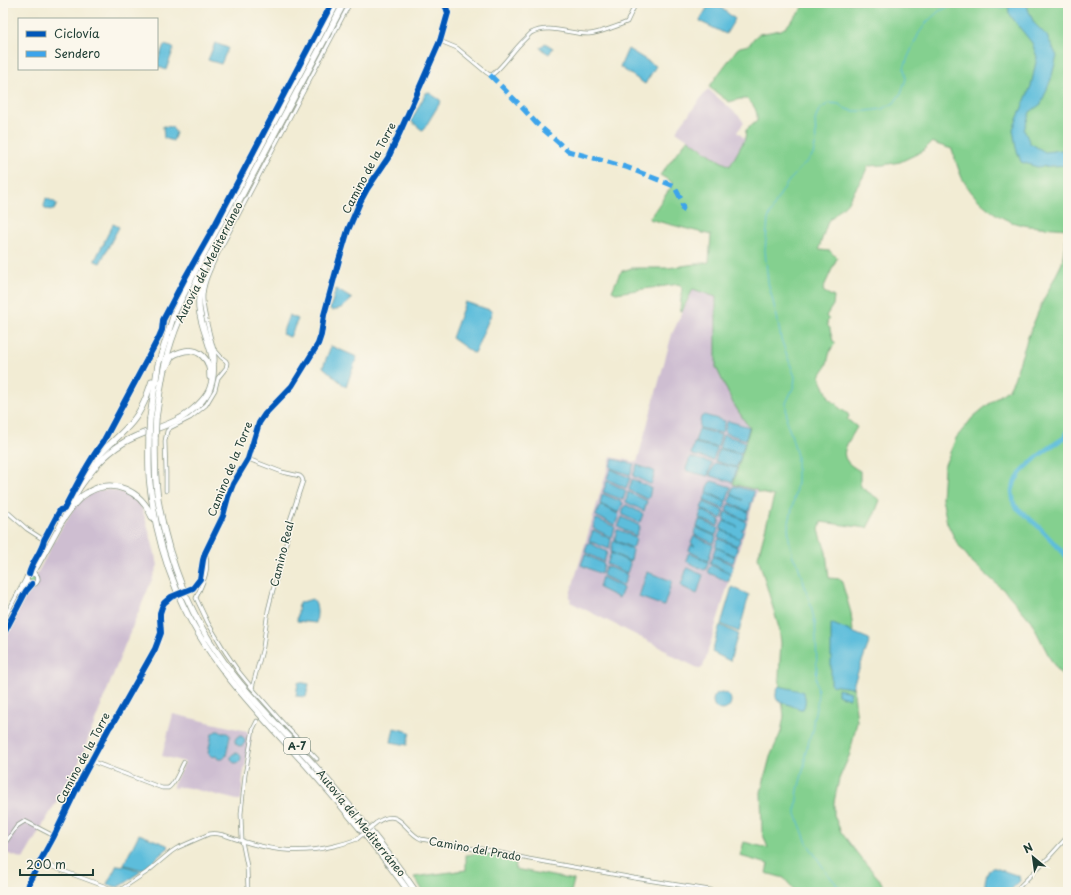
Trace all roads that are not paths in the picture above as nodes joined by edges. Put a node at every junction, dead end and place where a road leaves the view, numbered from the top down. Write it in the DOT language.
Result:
graph roads {
  1 [pos="332,3"];
  2 [pos="337,3"];
  3 [pos="344,3"];
  4 [pos="350,3"];
  5 [pos="442,3"];
  6 [pos="636,3"];
  7 [pos="440,41"];
  8 [pos="209,259"];
  9 [pos="210,342"];
  10 [pos="214,353"];
  11 [pos="221,357"];
  12 [pos="214,363"];
  13 [pos="158,365"];
  14 [pos="163,372"];
  15 [pos="152,436"];
  16 [pos="248,459"];
  17 [pos="85,475"];
  18 [pos="77,491"];
  19 [pos="166,491"];
  20 [pos="3,508"];
  21 [pos="65,511"];
  22 [pos="62,521"];
  23 [pos="156,526"];
  24 [pos="44,540"];
  25 [pos="205,553"];
  26 [pos="30,576"];
  27 [pos="32,584"];
  28 [pos="181,592"];
  29 [pos="3,621"];
  30 [pos="3,629"];
  31 [pos="3,636"];
  32 [pos="252,688"];
  33 [pos="257,721"];
  34 [pos="317,759"];
  35 [pos="91,762"];
  36 [pos="184,762"];
  37 [pos="54,836"];
  38 [pos="1068,836"];
  39 [pos="242,841"];
  40 [pos="3,846"];
  41 [pos="40,862"];
  42 [pos="118,891"];
  43 [pos="26,892"];
  44 [pos="248,892"];
  45 [pos="409,892"];
  46 [pos="416,892"];
  47 [pos="723,892"];
  48 [pos="1014,892"];
  1 -- 21 [label="street"];
  2 -- 13 [label="highway, Autovía del Mediterráneo / A-7"];
  3 -- 8 [label="highway, Autovía del Mediterráneo / A-7"];
  4 -- 9 [label="street"];
  5 -- 7 [label="street, Camino de la Torre"];
  6 -- 7 [label="street"];
  7 -- 16 [label="street, Camino de la Torre"];
  8 -- 9 [label="highway"];
  8 -- 14 [label="highway, Autovía del Mediterráneo / A-7"];
  9 -- 10 [label="highway"];
  10 -- 11 [label="street"];
  10 -- 11 [label="street"];
  10 -- 12 [label="highway"];
  11 -- 12 [label="street"];
  11 -- 19 [label="street"];
  12 -- 18 [label="highway"];
  13 -- 15 [label="highway, Autovía del Mediterráneo / A-7, bridge"];
  13 -- 17 [label="highway"];
  14 -- 15 [label="highway, Autovía del Mediterráneo / A-7, bridge"];
  14 -- 17 [label="highway"];
  15 -- 23 [label="highway, Autovía del Mediterráneo / A-7"];
  15 -- 28 [label="highway, Autovía del Mediterráneo / A-7"];
  16 -- 25 [label="street, Camino de la Torre"];
  16 -- 32 [label="street, Camino Real"];
  17 -- 18 [label="highway"];
  18 -- 21 [label="highway"];
  20 -- 24 [label="street"];
  21 -- 22 [label="main road"];
  21 -- 24 [label="street"];
  22 -- 23 [label="highway"];
  22 -- 26 [label="main road"];
  23 -- 28 [label="highway, Autovía del Mediterráneo / A-7"];
  24 -- 26 [label="street"];
  25 -- 32 [label="street"];
  25 -- 35 [label="street, Camino de la Torre"];
  26 -- 27 [label="main road"];
  26 -- 27 [label="main road"];
  26 -- 29 [label="street"];
  26 -- 30 [label="main road"];
  27 -- 31 [label="main road"];
  28 -- 45 [label="highway, Autovía del Mediterráneo / A-7"];
  28 -- 46 [label="highway, Autovía del Mediterráneo / A-7"];
  32 -- 34 [label="street"];
  33 -- 39 [label="street"];
  35 -- 36 [label="street"];
  35 -- 37 [label="street, Camino de la Torre"];
  37 -- 40 [label="street"];
  37 -- 41 [label="street, Camino de la Torre"];
  38 -- 48 [label="street"];
  39 -- 42 [label="street, Camino del Prado"];
  39 -- 44 [label="street"];
  39 -- 47 [label="street, Camino del Prado, bridge"];
  41 -- 42 [label="street"];
  41 -- 43 [label="street, Camino de la Torre"];
}
